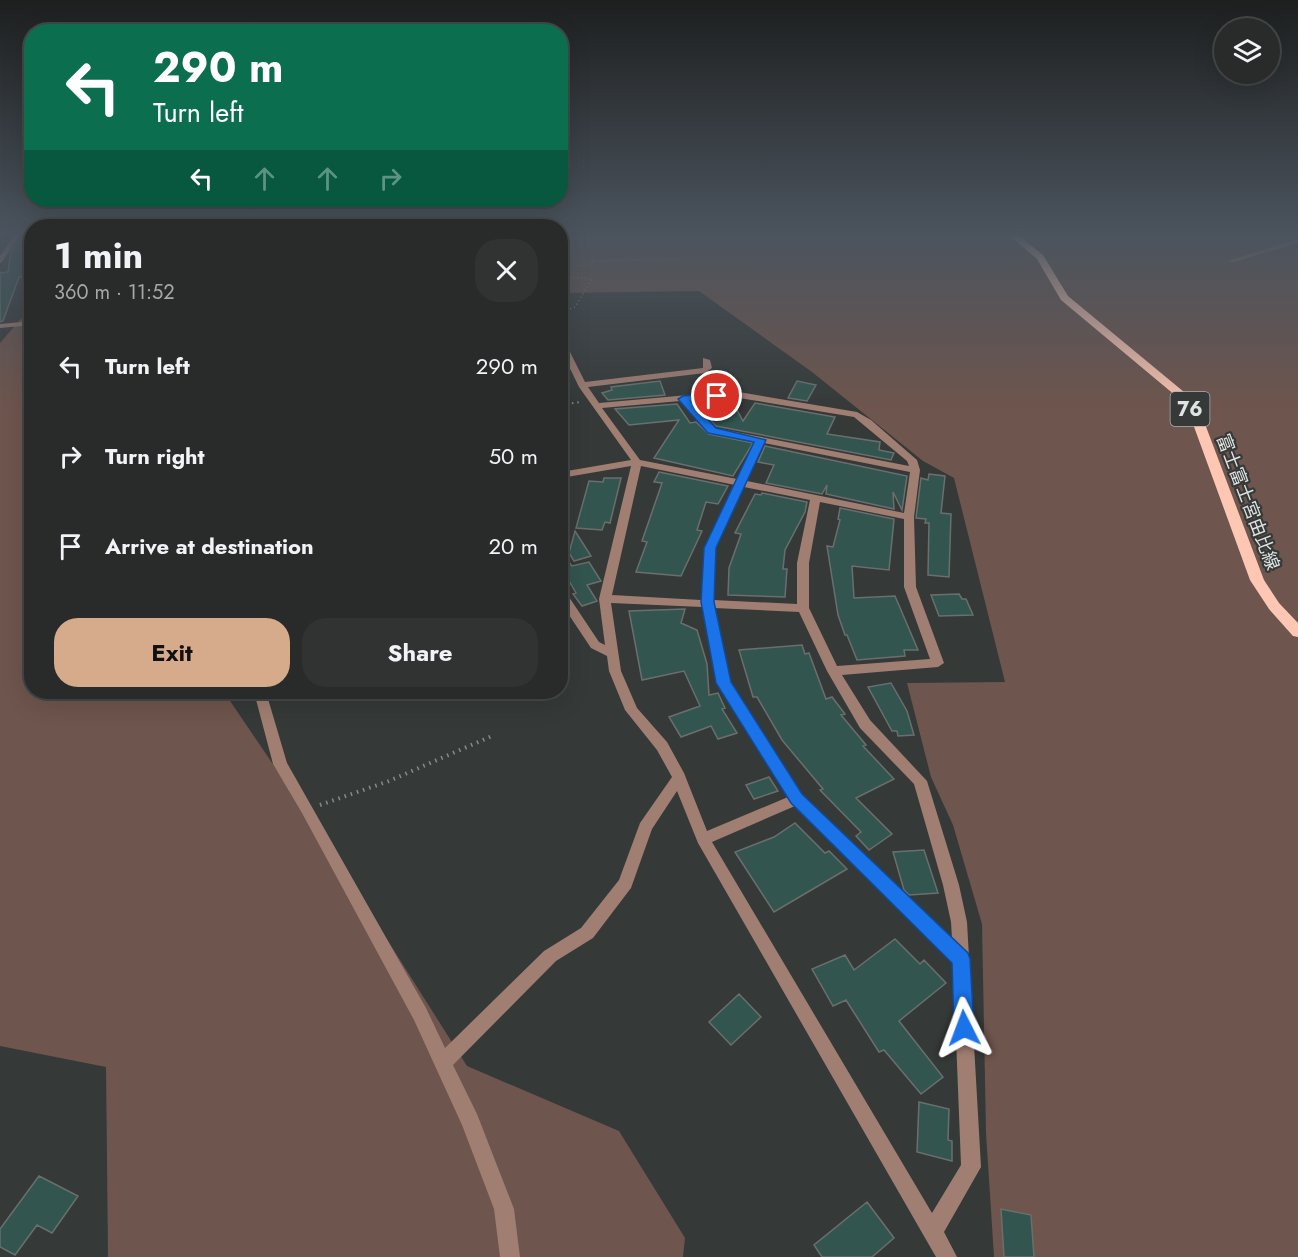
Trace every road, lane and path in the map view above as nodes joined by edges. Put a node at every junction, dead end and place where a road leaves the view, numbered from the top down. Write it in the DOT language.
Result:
graph roads {
  1 [pos="583,294"];
  2 [pos="1061,294"];
  3 [pos="568,310"];
  4 [pos="24,324"];
  5 [pos="0,326"];
  6 [pos="568,358"];
  7 [pos="706,360"];
  8 [pos="584,385"];
  9 [pos="683,399"];
  10 [pos="597,406"];
  11 [pos="760,440"];
  12 [pos="637,462"];
  13 [pos="915,470"];
  14 [pos="568,474"];
  15 [pos="740,483"];
  16 [pos="815,500"];
  17 [pos="909,517"];
  18 [pos="604,599"];
  19 [pos="707,602"];
  20 [pos="568,604"];
  21 [pos="803,608"];
  22 [pos="1298,632"];
  23 [pos="612,653"];
  24 [pos="833,671"];
  25 [pos="262,699"];
  26 [pos="492,736"];
  27 [pos="679,777"];
  28 [pos="796,799"];
  29 [pos="307,809"];
  30 [pos="703,839"];
  31 [pos="961,959"];
  32 [pos="441,1063"];
  33 [pos="932,1232"];
  34 [pos="510,1257"];
  35 [pos="947,1257"];
  1 -- 3 [label="path"];
  2 -- 22 [label="main road, 富士富士宮由比線 / 76"];
  4 -- 5 [label="street"];
  6 -- 8 [label="street"];
  7 -- 8 [label="street"];
  8 -- 10 [label="street"];
  9 -- 10 [label="street"];
  9 -- 11 [label="street"];
  9 -- 13 [label="street"];
  10 -- 12 [label="street"];
  11 -- 13 [label="street"];
  11 -- 15 [label="street"];
  12 -- 14 [label="street"];
  12 -- 15 [label="street"];
  12 -- 18 [label="street"];
  13 -- 17 [label="street"];
  15 -- 16 [label="street"];
  15 -- 19 [label="street"];
  16 -- 17 [label="street"];
  16 -- 21 [label="street"];
  17 -- 24 [label="street"];
  18 -- 19 [label="street"];
  18 -- 23 [label="street"];
  19 -- 21 [label="street"];
  19 -- 28 [label="street"];
  20 -- 23 [label="street"];
  21 -- 24 [label="street"];
  23 -- 27 [label="street"];
  24 -- 31 [label="street"];
  25 -- 29 [label="street"];
  26 -- 29 [label="path"];
  27 -- 30 [label="street"];
  27 -- 32 [label="street"];
  28 -- 30 [label="street"];
  28 -- 31 [label="street"];
  29 -- 32 [label="street"];
  30 -- 33 [label="street"];
  31 -- 33 [label="street"];
  32 -- 34 [label="street"];
  33 -- 35 [label="street"];
}
